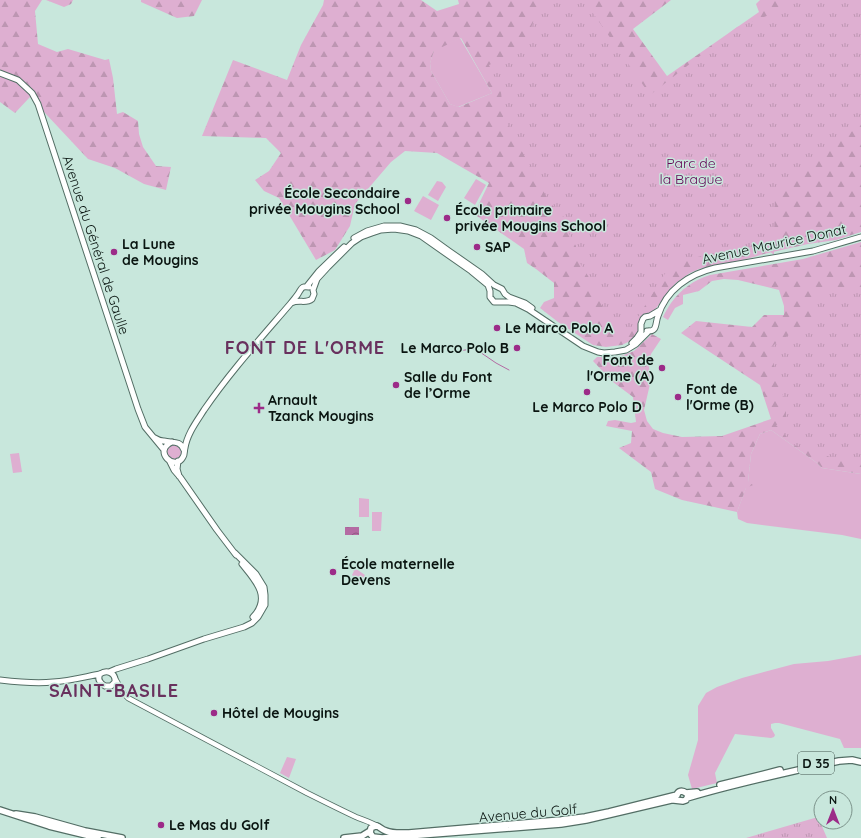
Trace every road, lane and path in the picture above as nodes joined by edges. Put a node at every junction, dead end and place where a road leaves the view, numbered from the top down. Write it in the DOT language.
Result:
graph roads {
  1 [pos="0,73"];
  2 [pos="861,237"];
  3 [pos="307,286"];
  4 [pos="497,287"];
  5 [pos="313,290"];
  6 [pos="490,291"];
  7 [pos="299,293"];
  8 [pos="505,294"];
  9 [pos="303,301"];
  10 [pos="501,301"];
  11 [pos="291,303"];
  12 [pos="660,310"];
  13 [pos="650,316"];
  14 [pos="656,321"];
  15 [pos="642,326"];
  16 [pos="648,331"];
  17 [pos="188,436"];
  18 [pos="154,438"];
  19 [pos="172,442"];
  20 [pos="178,443"];
  21 [pos="164,450"];
  22 [pos="184,450"];
  23 [pos="169,460"];
  24 [pos="178,461"];
  25 [pos="180,477"];
  26 [pos="120,668"];
  27 [pos="109,672"];
  28 [pos="100,674"];
  29 [pos="83,678"];
  30 [pos="115,679"];
  31 [pos="0,682"];
  32 [pos="100,682"];
  33 [pos="111,686"];
  34 [pos="121,689"];
  35 [pos="861,761"];
  36 [pos="687,795"];
  37 [pos="678,798"];
  38 [pos="0,810"];
  39 [pos="16,814"];
  40 [pos="365,821"];
  41 [pos="380,828"];
  42 [pos="435,831"];
  43 [pos="442,833"];
  44 [pos="373,834"];
  45 [pos="98,838"];
  46 [pos="122,838"];
  47 [pos="344,838"];
  48 [pos="366,838"];
  1 -- 18 [label="main road, Avenue du Général de Gaulle"];
  2 -- 12 [label="main road, Avenue Maurice Donat"];
  3 -- 4 [label="main road"];
  3 -- 5 [label="main road"];
  3 -- 7 [label="main road"];
  4 -- 6 [label="main road"];
  4 -- 8 [label="main road"];
  5 -- 6 [label="main road"];
  5 -- 9 [label="main road"];
  6 -- 10 [label="main road"];
  7 -- 9 [label="main road"];
  7 -- 11 [label="main road"];
  8 -- 10 [label="main road"];
  8 -- 15 [label="main road"];
  9 -- 11 [label="main road"];
  10 -- 16 [label="main road"];
  11 -- 17 [label="main road"];
  12 -- 13 [label="main road"];
  12 -- 14 [label="main road"];
  13 -- 14 [label="main road"];
  13 -- 15 [label="main road"];
  14 -- 16 [label="main road"];
  15 -- 16 [label="main road"];
  17 -- 20 [label="main road"];
  17 -- 22 [label="main road"];
  18 -- 19 [label="main road"];
  18 -- 21 [label="main road, Avenue du Général de Gaulle"];
  19 -- 20 [label="main road"];
  19 -- 21 [label="main road"];
  20 -- 22 [label="main road"];
  21 -- 23 [label="main road"];
  22 -- 24 [label="main road"];
  23 -- 24 [label="main road"];
  23 -- 25 [label="main road"];
  24 -- 25 [label="main road"];
  25 -- 26 [label="main road"];
  26 -- 27 [label="main road"];
  26 -- 30 [label="main road"];
  27 -- 28 [label="main road"];
  27 -- 30 [label="main road"];
  28 -- 29 [label="main road"];
  28 -- 32 [label="main road"];
  29 -- 31 [label="main road"];
  29 -- 32 [label="main road"];
  30 -- 33 [label="main road"];
  30 -- 34 [label="street, Avenue du Golf"];
  32 -- 33 [label="main road"];
  33 -- 34 [label="street, Avenue du Golf"];
  34 -- 40 [label="street, Avenue du Golf"];
  35 -- 36 [label="main road, D 35"];
  36 -- 37 [label="main road"];
  36 -- 37 [label="main road"];
  37 -- 42 [label="main road, Avenue du Golf"];
  37 -- 43 [label="main road, Avenue du Golf"];
  38 -- 39 [label="main road"];
  39 -- 45 [label="main road"];
  39 -- 46 [label="main road"];
  40 -- 41 [label="street, Avenue du Golf"];
  40 -- 44 [label="street"];
  41 -- 42 [label="main road, Avenue du Golf"];
  41 -- 44 [label="main road"];
  41 -- 44 [label="main road"];
  42 -- 43 [label="main road"];
  43 -- 44 [label="main road, Avenue du Golf"];
  44 -- 47 [label="main road"];
  44 -- 48 [label="main road"];
}
